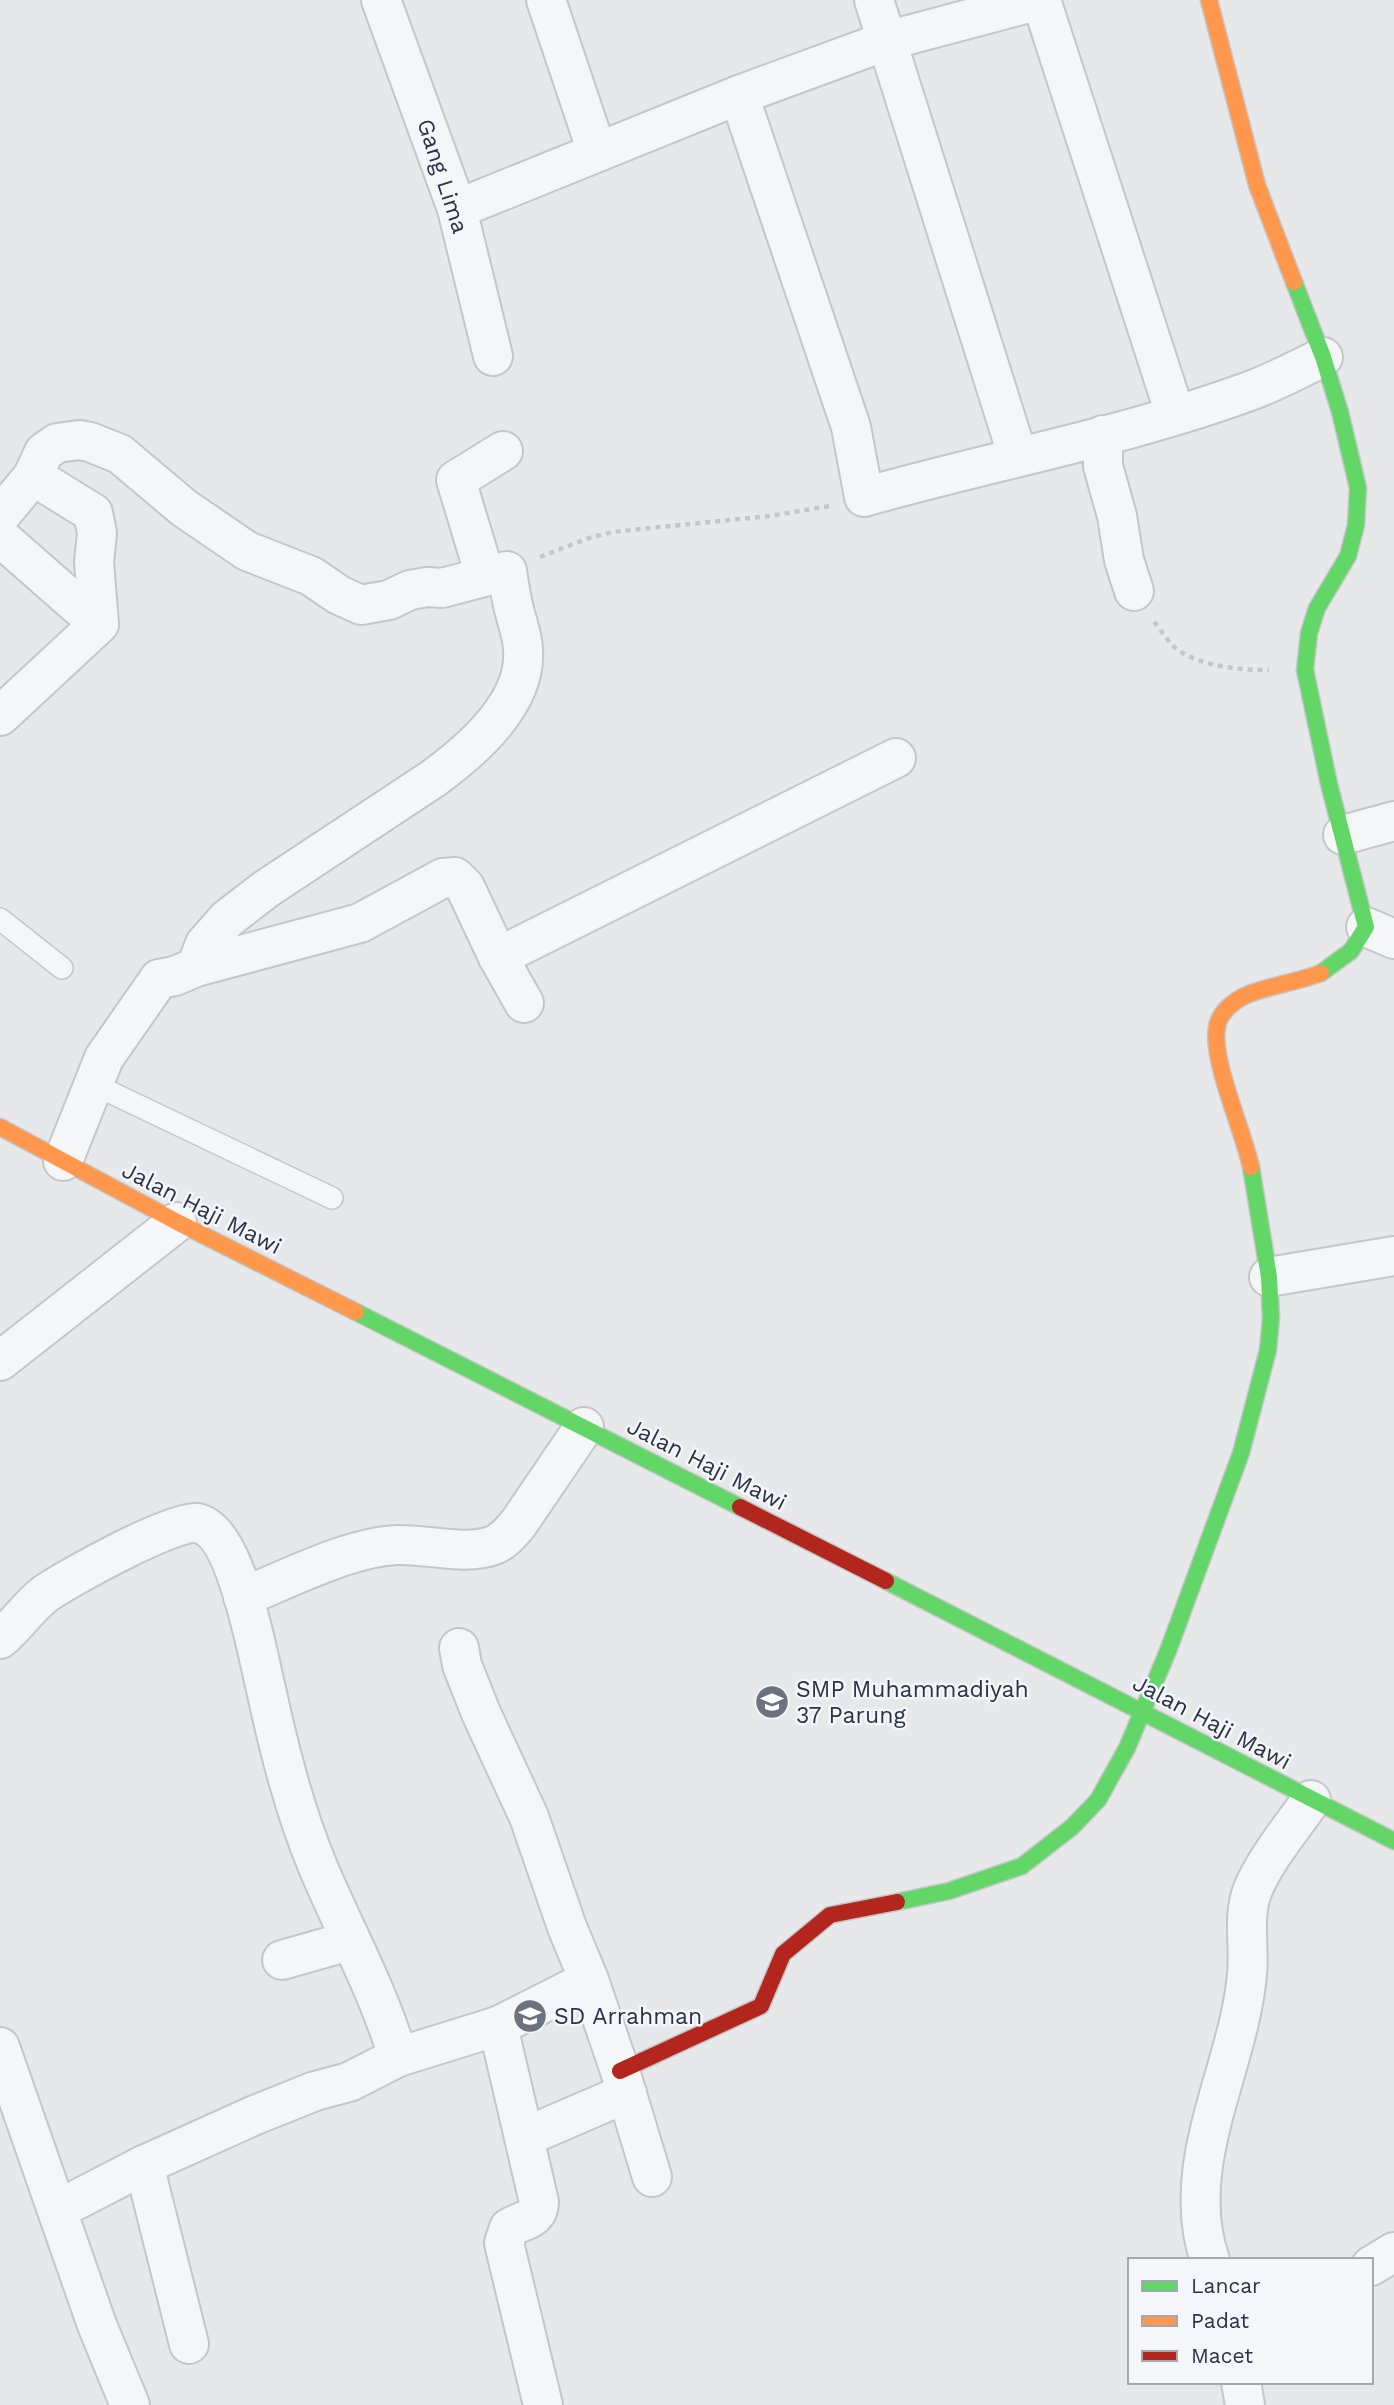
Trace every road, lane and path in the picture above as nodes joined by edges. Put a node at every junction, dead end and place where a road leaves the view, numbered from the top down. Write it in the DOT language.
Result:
graph roads {
  1 [pos="381,0"];
  2 [pos="546,0"];
  3 [pos="874,0"];
  4 [pos="1040,0"];
  5 [pos="1209,0"];
  6 [pos="886,41"];
  7 [pos="738,95"];
  8 [pos="597,152"];
  9 [pos="457,209"];
  10 [pos="493,356"];
  11 [pos="1323,357"];
  12 [pos="1175,414"];
  13 [pos="1103,435"];
  14 [pos="503,452"];
  15 [pos="1018,457"];
  16 [pos="33,476"];
  17 [pos="864,497"];
  18 [pos="0,516"];
  19 [pos="0,537"];
  20 [pos="496,573"];
  21 [pos="1134,591"];
  22 [pos="99,624"];
  23 [pos="1305,670"];
  24 [pos="0,716"];
  25 [pos="896,758"];
  26 [pos="1394,821"];
  27 [pos="1343,835"];
  28 [pos="0,919"];
  29 [pos="1380,933"];
  30 [pos="498,957"];
  31 [pos="196,967"];
  32 [pos="62,968"];
  33 [pos="524,1003"];
  34 [pos="93,1084"];
  35 [pos="0,1127"];
  36 [pos="63,1161"];
  37 [pos="332,1198"];
  38 [pos="177,1222"];
  39 [pos="1394,1256"];
  40 [pos="1269,1277"];
  41 [pos="0,1361"];
  42 [pos="584,1427"];
  43 [pos="243,1597"];
  44 [pos="0,1639"];
  45 [pos="459,1648"];
  46 [pos="1142,1711"];
  47 [pos="1311,1800"];
  48 [pos="1394,1841"];
  49 [pos="349,1941"];
  50 [pos="282,1960"];
  51 [pos="589,1980"];
  52 [pos="498,2026"];
  53 [pos="0,2047"];
  54 [pos="398,2057"];
  55 [pos="623,2082"];
  56 [pos="525,2137"];
  57 [pos="144,2165"];
  58 [pos="652,2177"];
  59 [pos="57,2210"];
  60 [pos="1394,2252"];
  61 [pos="1209,2258"];
  62 [pos="1373,2265"];
  63 [pos="189,2344"];
  64 [pos="1241,2384"];
  65 [pos="130,2405"];
  66 [pos="543,2405"];
  67 [pos="1245,2405"];
  1 -- 9 [label="street, Gang Lima"];
  2 -- 8 [label="street"];
  3 -- 6 [label="street"];
  4 -- 6 [label="street"];
  4 -- 12 [label="street"];
  5 -- 11 [label="street"];
  6 -- 7 [label="street"];
  6 -- 15 [label="street"];
  7 -- 8 [label="street"];
  7 -- 17 [label="street"];
  8 -- 9 [label="street"];
  9 -- 10 [label="street, Gang Lima"];
  11 -- 12 [label="street"];
  11 -- 23 [label="street"];
  12 -- 13 [label="street"];
  13 -- 15 [label="street"];
  13 -- 21 [label="street"];
  14 -- 20 [label="street"];
  15 -- 17 [label="street"];
  16 -- 18 [label="street"];
  16 -- 20 [label="street"];
  16 -- 22 [label="street"];
  17 -- 20 [label="path"];
  19 -- 22 [label="street"];
  20 -- 31 [label="street"];
  21 -- 23 [label="path"];
  22 -- 24 [label="street"];
  23 -- 27 [label="street"];
  25 -- 30 [label="street"];
  26 -- 27 [label="street"];
  27 -- 29 [label="street"];
  28 -- 32 [label="lane"];
  29 -- 40 [label="street"];
  30 -- 31 [label="street"];
  30 -- 33 [label="street"];
  31 -- 34 [label="street"];
  34 -- 36 [label="street"];
  34 -- 37 [label="lane"];
  35 -- 36 [label="street, Jalan Haji Mawi"];
  36 -- 38 [label="street, Jalan Haji Mawi"];
  38 -- 41 [label="street"];
  38 -- 42 [label="street, Jalan Haji Mawi"];
  39 -- 40 [label="street"];
  40 -- 46 [label="street"];
  42 -- 43 [label="street"];
  42 -- 46 [label="street, Jalan Haji Mawi"];
  43 -- 44 [label="street"];
  43 -- 49 [label="street"];
  45 -- 51 [label="street"];
  46 -- 47 [label="street, Jalan Haji Mawi"];
  46 -- 55 [label="street"];
  47 -- 48 [label="street, Jalan Haji Mawi"];
  47 -- 61 [label="street"];
  49 -- 50 [label="street"];
  49 -- 54 [label="street"];
  51 -- 52 [label="street"];
  51 -- 55 [label="street"];
  52 -- 54 [label="street"];
  52 -- 56 [label="street"];
  53 -- 59 [label="street"];
  54 -- 57 [label="street"];
  55 -- 56 [label="street"];
  55 -- 58 [label="street"];
  56 -- 66 [label="street"];
  57 -- 59 [label="street"];
  57 -- 63 [label="street"];
  59 -- 65 [label="street"];
  60 -- 62 [label="street"];
  64 -- 67 [label="street"];
}
